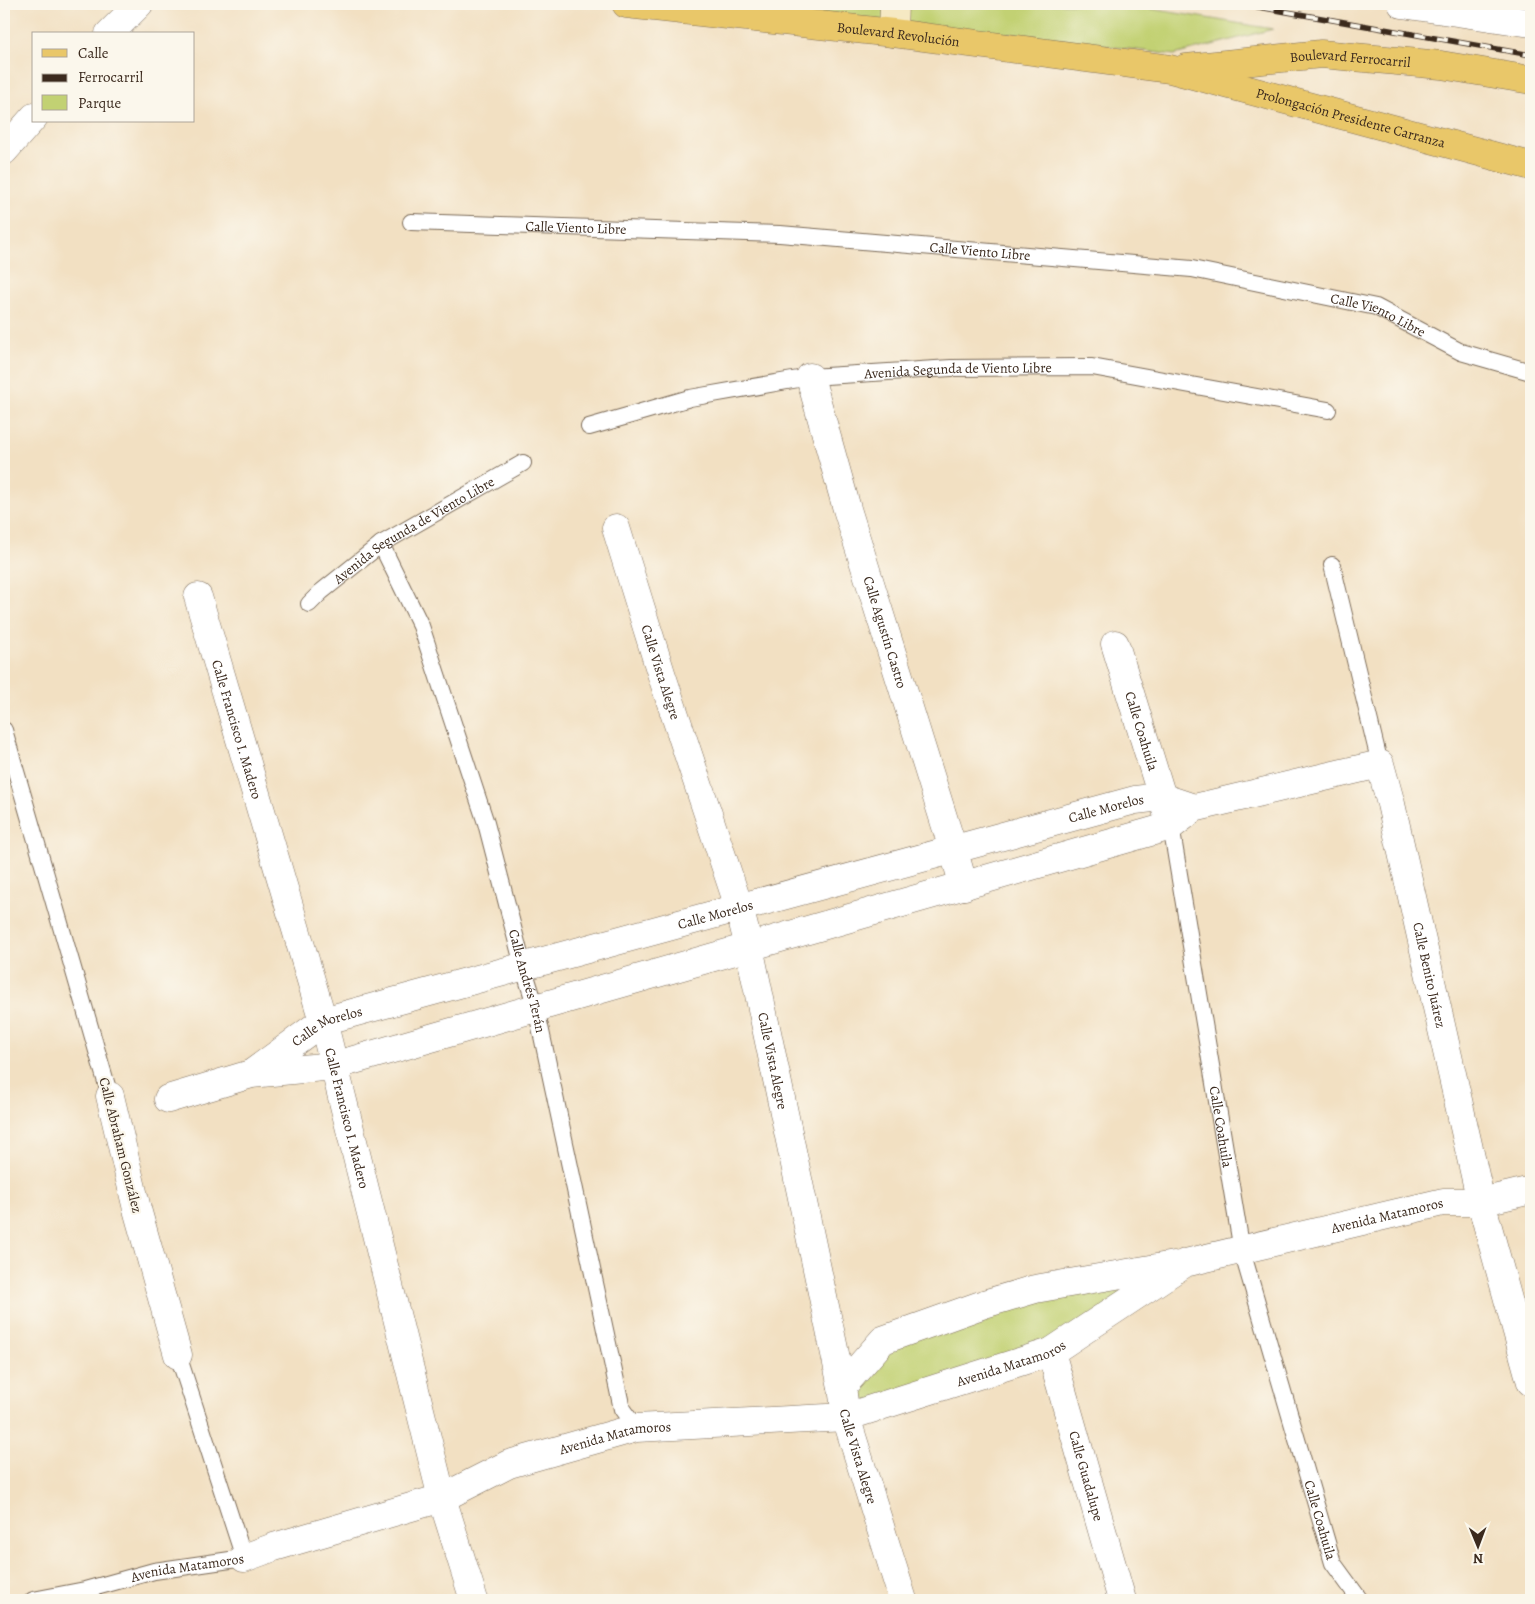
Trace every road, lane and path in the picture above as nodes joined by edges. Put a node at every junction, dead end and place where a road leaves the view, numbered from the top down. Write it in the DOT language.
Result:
graph roads {
  1 [pos="139,4"];
  2 [pos="626,4"];
  3 [pos="894,4"];
  4 [pos="1402,4"];
  5 [pos="1531,23"];
  6 [pos="111,32"];
  7 [pos="892,33"];
  8 [pos="1170,70"];
  9 [pos="1531,80"];
  10 [pos="32,119"];
  11 [pos="4,151"];
  12 [pos="1531,166"];
  13 [pos="412,222"];
  14 [pos="1531,372"];
  15 [pos="810,377"];
  16 [pos="1328,410"];
  17 [pos="589,427"];
  18 [pos="523,463"];
  19 [pos="616,528"];
  20 [pos="381,544"];
  21 [pos="1332,565"];
  22 [pos="198,597"];
  23 [pos="309,604"];
  24 [pos="1115,644"];
  25 [pos="4,730"];
  26 [pos="1380,764"];
  27 [pos="1160,797"];
  28 [pos="1194,808"];
  29 [pos="1171,826"];
  30 [pos="954,849"];
  31 [pos="964,886"];
  32 [pos="739,907"];
  33 [pos="749,947"];
  34 [pos="523,966"];
  35 [pos="536,1008"];
  36 [pos="323,1021"];
  37 [pos="333,1066"];
  38 [pos="251,1074"];
  39 [pos="110,1096"];
  40 [pos="168,1099"];
  41 [pos="1531,1190"];
  42 [pos="1481,1202"];
  43 [pos="1242,1251"];
  44 [pos="1185,1263"];
  45 [pos="1050,1352"];
  46 [pos="178,1355"];
  47 [pos="1531,1382"];
  48 [pos="842,1387"];
  49 [pos="846,1417"];
  50 [pos="636,1428"];
  51 [pos="442,1498"];
  52 [pos="244,1558"];
  53 [pos="33,1600"];
  54 [pos="474,1600"];
  55 [pos="904,1600"];
  56 [pos="1122,1600"];
  57 [pos="1360,1600"];
  1 -- 6 [label="street"];
  2 -- 7 [label="main road, Boulevard Revolución"];
  3 -- 7 [label="main road"];
  4 -- 5 [label="street"];
  7 -- 8 [label="main road, Boulevard Revolución"];
  8 -- 9 [label="main road, Boulevard Ferrocarril"];
  8 -- 12 [label="main road, Prolongación Presidente Carranza"];
  10 -- 11 [label="street"];
  13 -- 14 [label="lane, Calle Viento Libre"];
  15 -- 16 [label="lane, Avenida Segunda de Viento Libre"];
  15 -- 17 [label="lane, Avenida Segunda de Viento Libre"];
  15 -- 30 [label="street, Calle Agustín Castro"];
  18 -- 20 [label="lane, Avenida Segunda de Viento Libre"];
  19 -- 32 [label="street, Calle Vista Alegre"];
  20 -- 23 [label="lane, Avenida Segunda de Viento Libre"];
  20 -- 34 [label="lane, Calle Andrés Terán"];
  21 -- 26 [label="lane, Calle Benito Juárez"];
  22 -- 36 [label="street, Calle Francisco I. Madero"];
  24 -- 27 [label="street, Calle Coahuila"];
  25 -- 39 [label="lane, Calle Abraham González"];
  26 -- 28 [label="street, Calle Morelos"];
  26 -- 42 [label="street, Calle Benito Juárez"];
  27 -- 28 [label="street, Calle Morelos"];
  27 -- 29 [label="street, Calle Coahuila"];
  27 -- 30 [label="street, Calle Morelos"];
  28 -- 29 [label="street, Calle Morelos"];
  29 -- 31 [label="street, Calle Morelos"];
  29 -- 43 [label="lane, Calle Coahuila"];
  30 -- 31 [label="street, Calle Agustín Castro"];
  30 -- 32 [label="street, Calle Morelos"];
  31 -- 33 [label="street, Calle Morelos"];
  32 -- 33 [label="street, Calle Vista Alegre"];
  32 -- 34 [label="street, Calle Morelos"];
  33 -- 35 [label="street, Calle Morelos"];
  33 -- 48 [label="street, Calle Vista Alegre"];
  34 -- 35 [label="lane, Calle Andrés Terán"];
  34 -- 36 [label="street, Calle Morelos"];
  35 -- 37 [label="street, Calle Morelos"];
  35 -- 50 [label="lane, Calle Andrés Terán"];
  36 -- 37 [label="street, Calle Francisco I. Madero"];
  36 -- 38 [label="street, Calle Morelos"];
  37 -- 38 [label="street, Calle Morelos"];
  37 -- 51 [label="street, Calle Francisco I. Madero"];
  38 -- 40 [label="street, Calle Morelos"];
  39 -- 46 [label="street, Calle Abraham González"];
  41 -- 42 [label="street, Avenida Matamoros"];
  42 -- 43 [label="street, Avenida Matamoros"];
  42 -- 47 [label="street, Calle Benito Juárez"];
  43 -- 44 [label="street, Avenida Matamoros"];
  43 -- 57 [label="lane, Calle Coahuila"];
  44 -- 45 [label="street, Avenida Matamoros"];
  44 -- 48 [label="street, Avenida Matamoros"];
  45 -- 49 [label="street, Avenida Matamoros"];
  45 -- 56 [label="street, Calle Guadalupe"];
  46 -- 52 [label="lane, Calle Abraham González"];
  48 -- 49 [label="street, Calle Vista Alegre"];
  49 -- 50 [label="street, Avenida Matamoros"];
  49 -- 55 [label="street, Calle Vista Alegre"];
  50 -- 51 [label="street, Avenida Matamoros"];
  51 -- 52 [label="street, Avenida Matamoros"];
  51 -- 54 [label="street, Calle Francisco I. Madero"];
  52 -- 53 [label="lane, Avenida Matamoros"];
}
